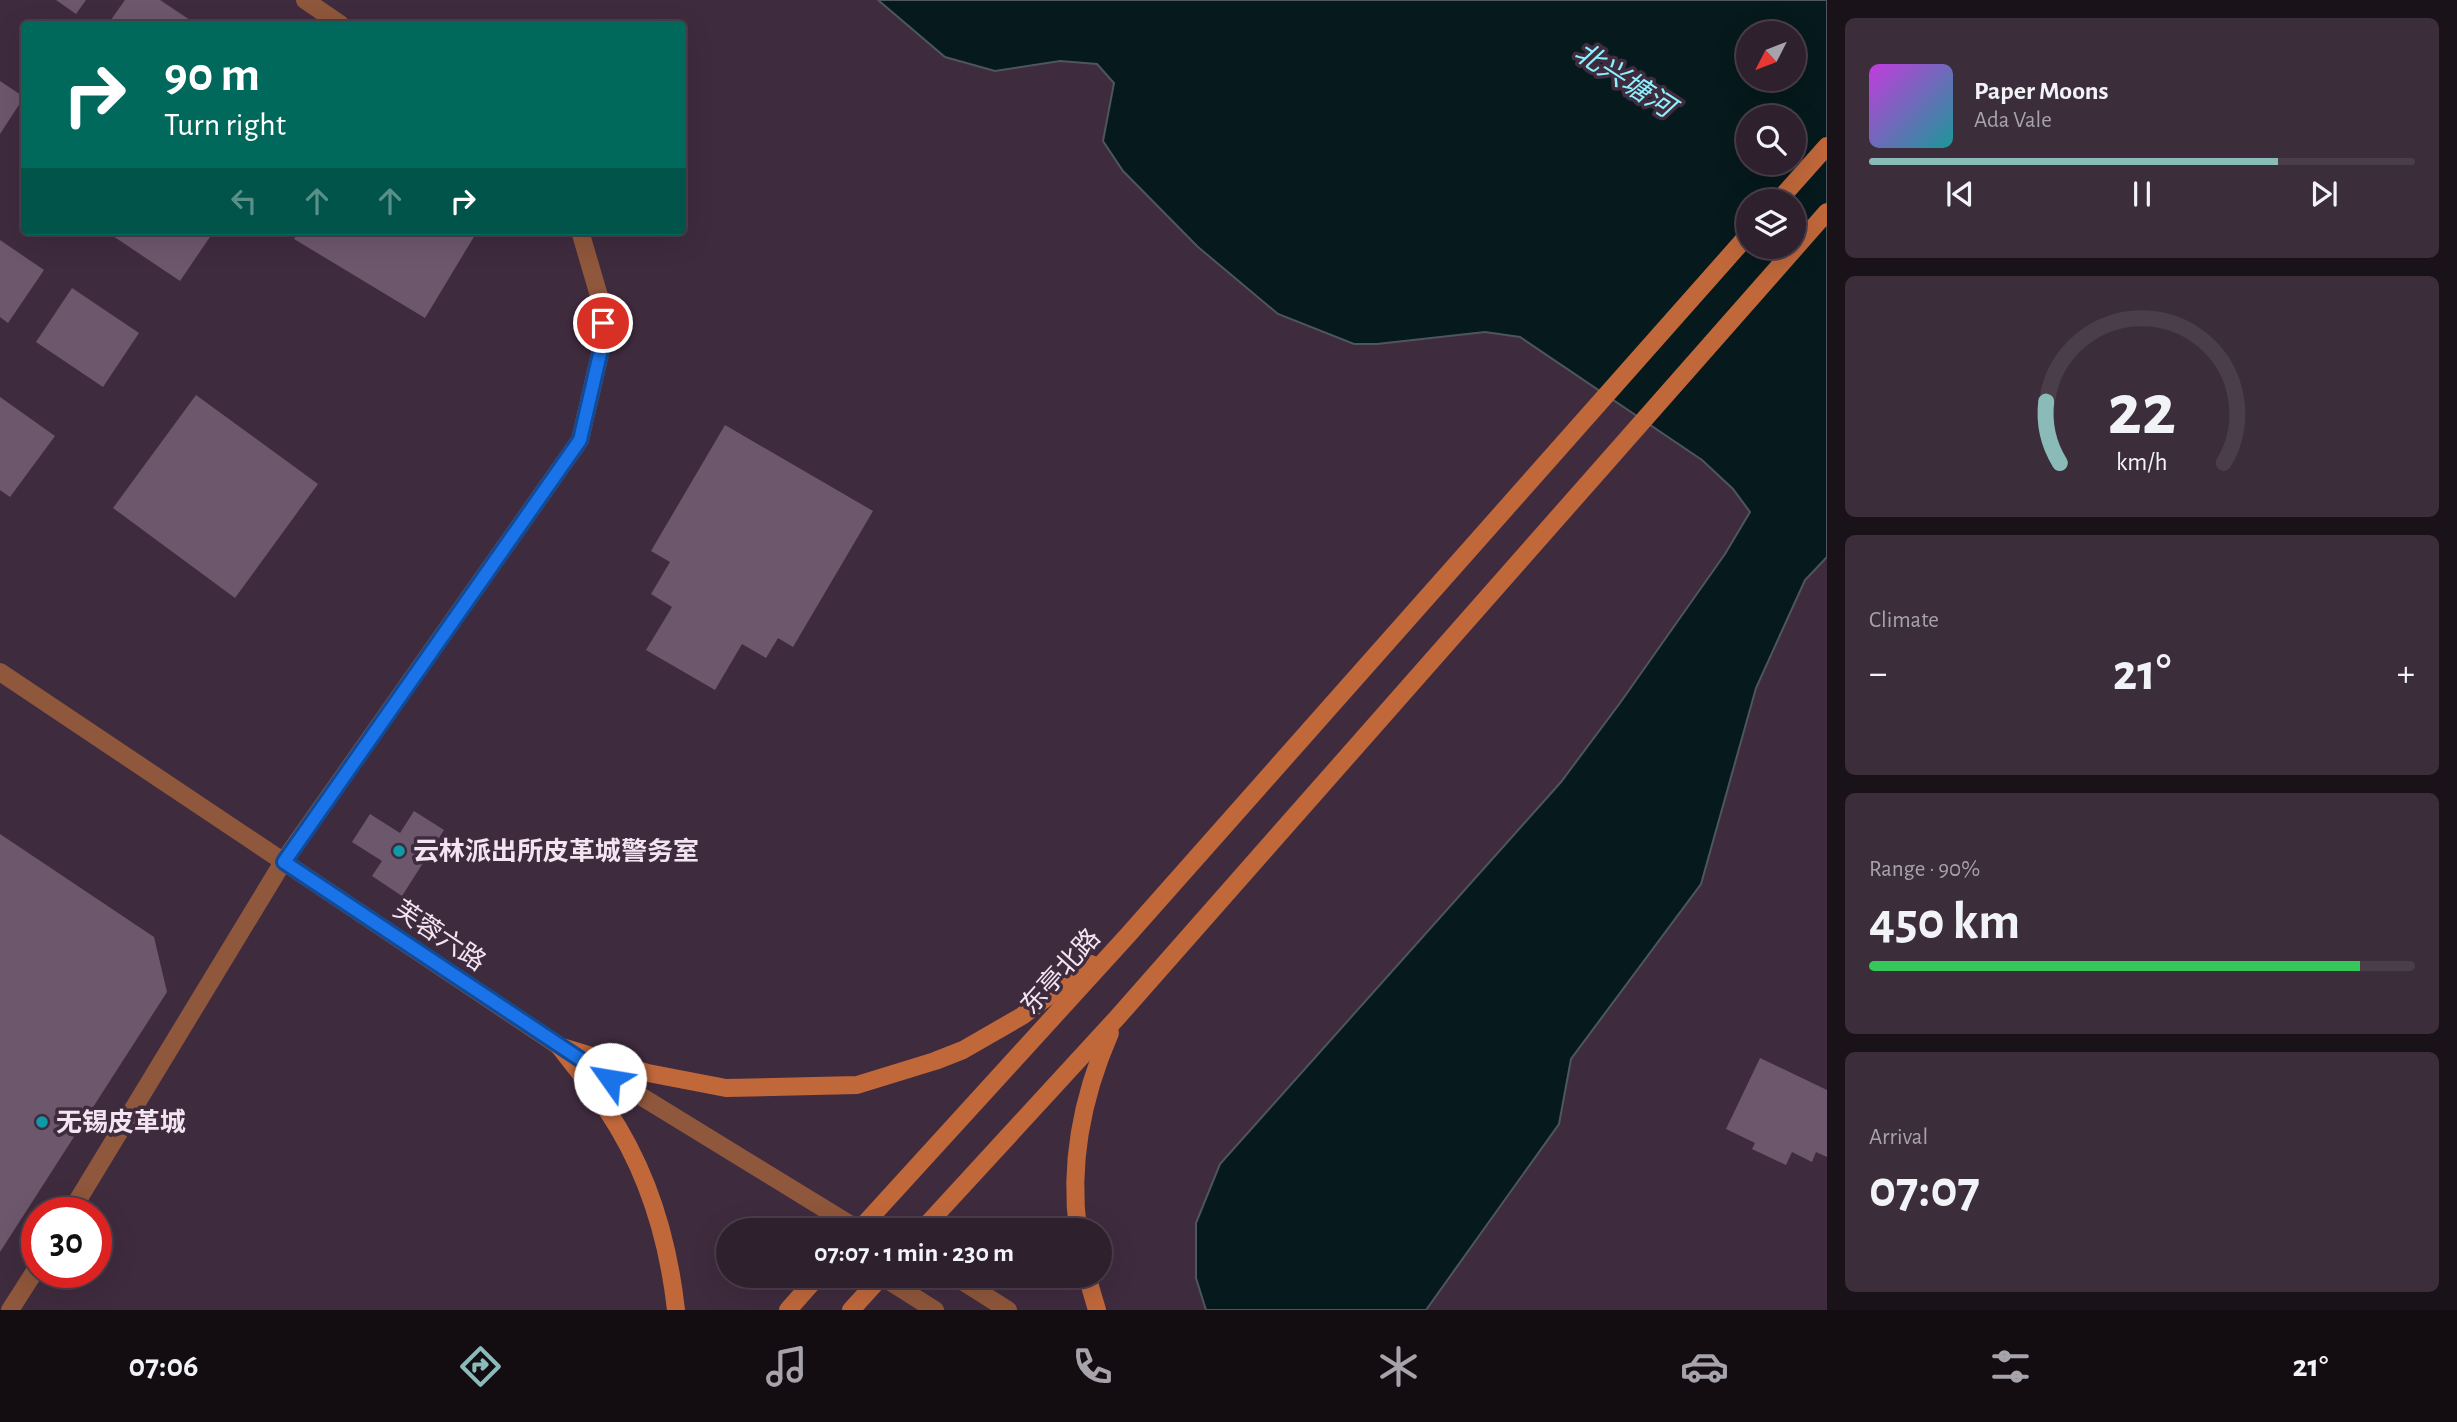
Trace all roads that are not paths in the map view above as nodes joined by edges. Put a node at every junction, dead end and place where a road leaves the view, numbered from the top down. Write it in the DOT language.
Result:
graph roads {
  1 [pos="305,0"];
  2 [pos="336,21"];
  3 [pos="1827,146"];
  4 [pos="1789,189"];
  5 [pos="1827,212"];
  6 [pos="581,235"];
  7 [pos="1736,248"];
  8 [pos="0,672"];
  9 [pos="284,862"];
  10 [pos="1128,935"];
  11 [pos="1115,1019"];
  12 [pos="559,1046"];
  13 [pos="80,1197"];
  14 [pos="839,1218"];
  15 [pos="870,1218"];
  16 [pos="933,1218"];
  17 [pos="1077,1218"];
  18 [pos="24,1288"];
  19 [pos="807,1288"];
  20 [pos="870,1288"];
  21 [pos="900,1288"];
  22 [pos="973,1288"];
  23 [pos="1091,1288"];
  24 [pos="10,1310"];
  25 [pos="676,1310"];
  26 [pos="788,1310"];
  27 [pos="851,1310"];
  28 [pos="935,1310"];
  29 [pos="1008,1310"];
  30 [pos="1097,1310"];
  1 -- 2 [label="street"];
  3 -- 4 [label="main road"];
  5 -- 11 [label="main road"];
  6 -- 9 [label="street"];
  7 -- 10 [label="main road, 东亭北路"];
  8 -- 9 [label="street, 芙蓉六路"];
  9 -- 12 [label="street, 芙蓉六路"];
  9 -- 13 [label="street"];
  10 -- 12 [label="main road"];
  10 -- 15 [label="main road, 东亭北路"];
  11 -- 16 [label="main road"];
  11 -- 17 [label="main road"];
  12 -- 14 [label="street, 芙蓉六路"];
  12 -- 25 [label="main road"];
  18 -- 24 [label="street"];
  19 -- 26 [label="main road"];
  20 -- 27 [label="main road"];
  21 -- 28 [label="street"];
  22 -- 29 [label="street"];
  23 -- 30 [label="main road"];
}
